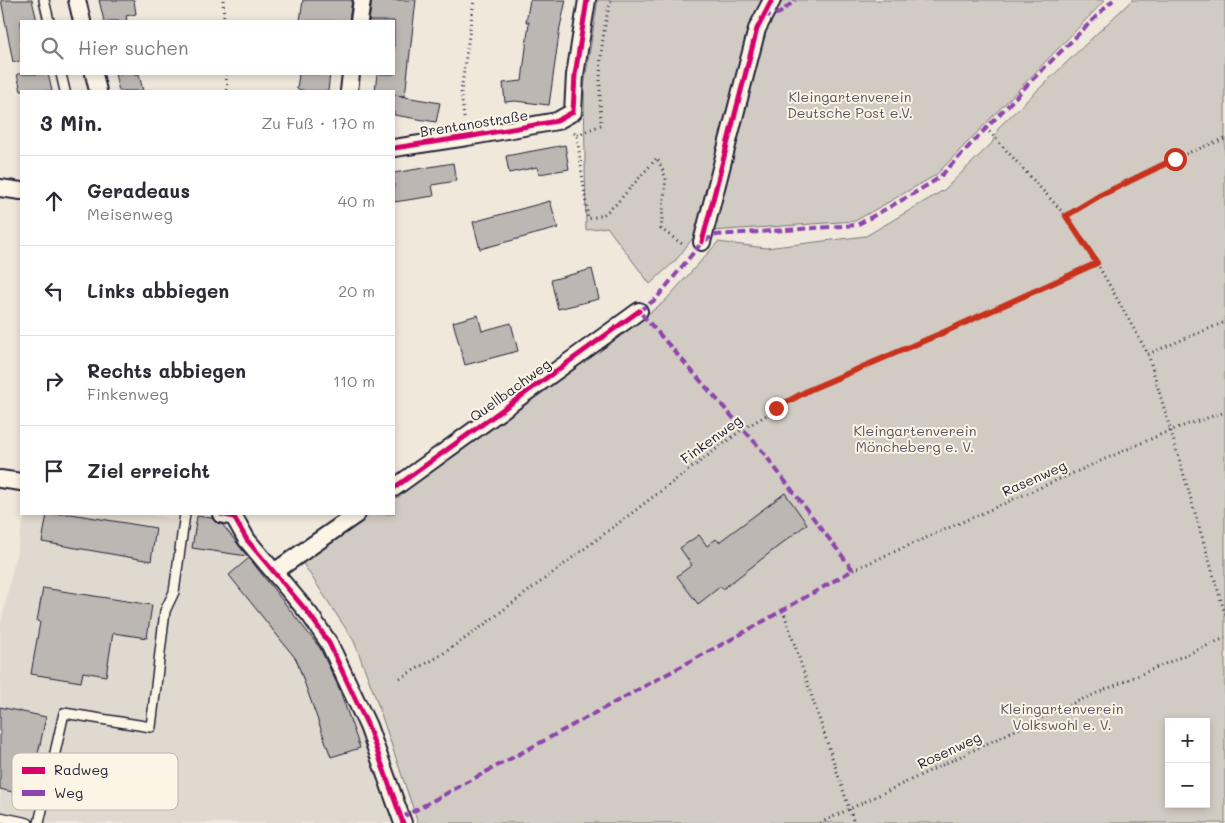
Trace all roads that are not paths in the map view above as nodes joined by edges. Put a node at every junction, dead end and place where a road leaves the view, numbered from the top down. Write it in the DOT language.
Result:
graph roads {
  1 [pos="44,0"];
  2 [pos="77,0"];
  3 [pos="362,0"];
  4 [pos="587,0"];
  5 [pos="772,0"];
  6 [pos="49,20"];
  7 [pos="82,20"];
  8 [pos="359,20"];
  9 [pos="61,75"];
  10 [pos="94,75"];
  11 [pos="352,75"];
  12 [pos="65,90"];
  13 [pos="98,90"];
  14 [pos="349,90"];
  15 [pos="395,148"];
  16 [pos="0,188"];
  17 [pos="20,191"];
  18 [pos="694,245"];
  19 [pos="639,311"];
  20 [pos="0,479"];
  21 [pos="20,482"];
  22 [pos="395,487"];
  23 [pos="186,515"];
  24 [pos="224,515"];
  25 [pos="356,515"];
  26 [pos="274,572"];
  27 [pos="55,753"];
  28 [pos="42,810"];
  29 [pos="0,818"];
  30 [pos="28,823"];
  31 [pos="39,823"];
  32 [pos="403,823"];
  1 -- 6 [label="lane"];
  2 -- 7 [label="street"];
  3 -- 8 [label="street"];
  4 -- 15 [label="street, Brentanostraße"];
  5 -- 18 [label="street"];
  9 -- 12 [label="lane"];
  10 -- 13 [label="street"];
  11 -- 14 [label="street"];
  16 -- 17 [label="street"];
  19 -- 22 [label="street, Quellbachweg"];
  20 -- 21 [label="street"];
  23 -- 27 [label="lane"];
  24 -- 26 [label="street"];
  25 -- 26 [label="street"];
  26 -- 32 [label="street"];
  28 -- 31 [label="lane"];
  29 -- 30 [label="lane"];
}
